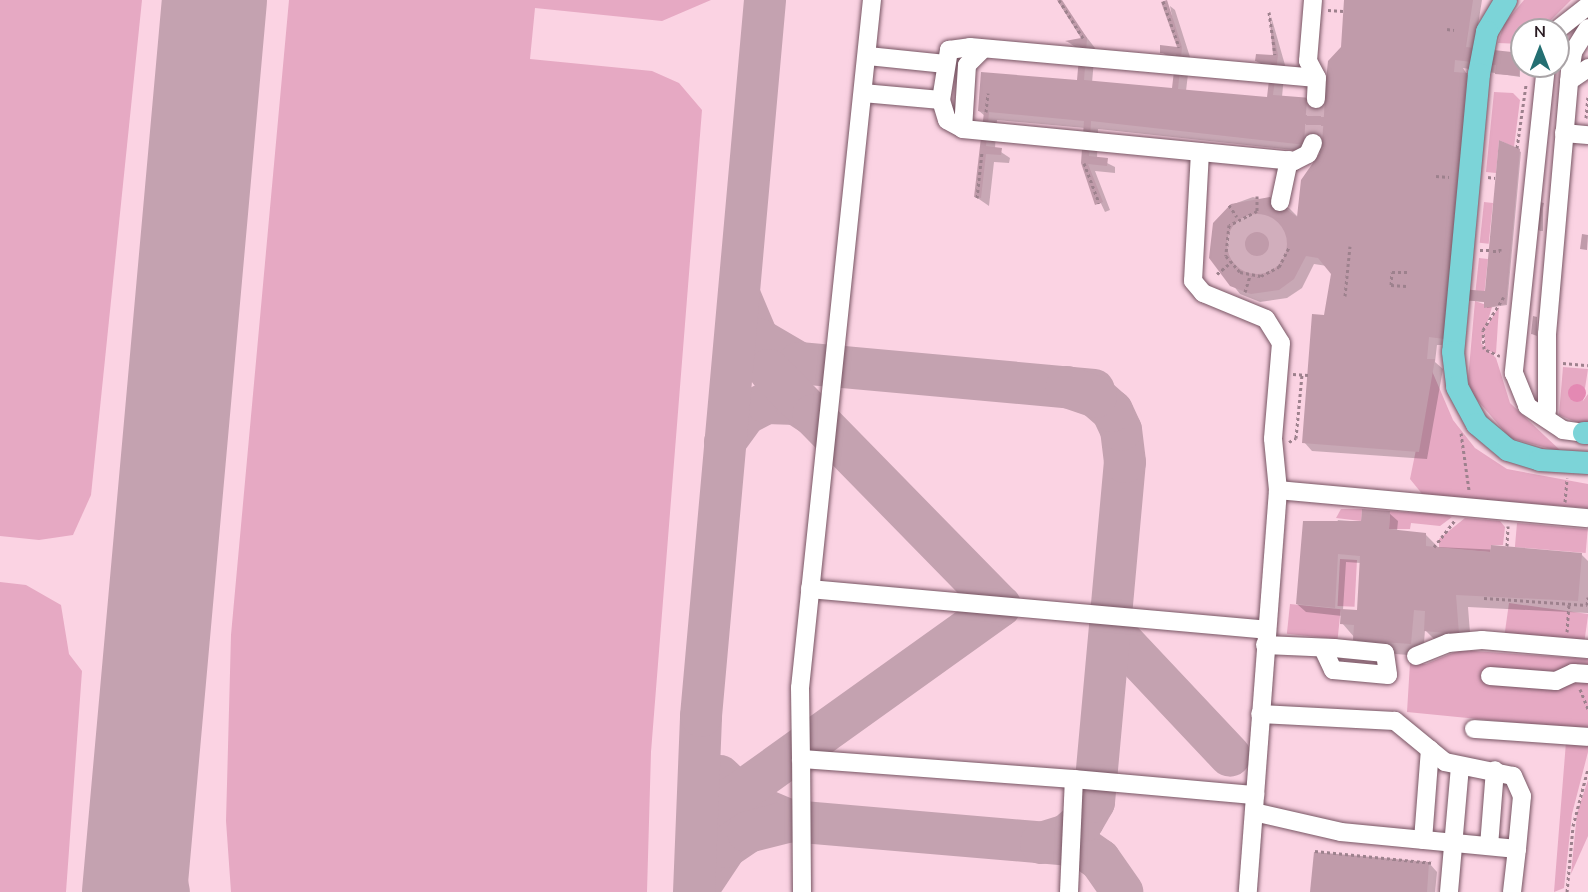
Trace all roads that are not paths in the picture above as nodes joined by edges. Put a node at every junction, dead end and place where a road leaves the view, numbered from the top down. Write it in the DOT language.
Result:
graph roads {
  1 [pos="872,0"];
  2 [pos="1506,0"];
  3 [pos="1320,5"];
  4 [pos="1588,6"];
  5 [pos="1570,20"];
  6 [pos="1588,28"];
  7 [pos="1588,39"];
  8 [pos="982,50"];
  9 [pos="1588,52"];
  10 [pos="868,56"];
  11 [pos="946,64"];
  12 [pos="1588,68"];
  13 [pos="1570,70"];
  14 [pos="1570,74"];
  15 [pos="1570,75"];
  16 [pos="1570,76"];
  17 [pos="1317,78"];
  18 [pos="1545,78"];
  19 [pos="1569,78"];
  20 [pos="863,93"];
  21 [pos="1316,99"];
  22 [pos="941,100"];
  23 [pos="1587,127"];
  24 [pos="963,129"];
  25 [pos="1564,133"];
  26 [pos="1313,143"];
  27 [pos="1200,152"];
  28 [pos="1289,160"];
  29 [pos="1280,202"];
  30 [pos="1578,432"];
  31 [pos="1578,465"];
  32 [pos="1278,490"];
  33 [pos="1588,518"];
  34 [pos="810,589"];
  35 [pos="1265,638"];
  36 [pos="1323,649"];
  37 [pos="1588,649"];
  38 [pos="1416,656"];
  39 [pos="1588,674"];
  40 [pos="1490,676"];
  41 [pos="1260,714"];
  42 [pos="1474,729"];
  43 [pos="1588,737"];
  44 [pos="1430,749"];
  45 [pos="801,759"];
  46 [pos="1460,767"];
  47 [pos="1495,770"];
  48 [pos="1074,779"];
  49 [pos="1254,804"];
  50 [pos="1423,840"];
  51 [pos="1454,843"];
  52 [pos="1489,846"];
  53 [pos="1517,849"];
  54 [pos="802,892"];
  55 [pos="1069,892"];
  56 [pos="1248,892"];
  57 [pos="1449,892"];
  58 [pos="1512,892"];
  1 -- 10 [label="lane"];
  2 -- 31 [label="main road"];
  3 -- 17 [label="lane"];
  4 -- 5 [label="lane"];
  6 -- 13 [label="lane"];
  7 -- 14 [label="lane"];
  8 -- 11 [label="lane"];
  8 -- 17 [label="lane"];
  8 -- 24 [label="lane"];
  9 -- 15 [label="lane"];
  10 -- 11 [label="lane"];
  10 -- 20 [label="lane"];
  11 -- 22 [label="lane"];
  12 -- 16 [label="lane"];
  17 -- 21 [label="lane"];
  18 -- 30 [label="lane"];
  19 -- 25 [label="lane"];
  20 -- 22 [label="lane"];
  20 -- 34 [label="lane"];
  22 -- 24 [label="lane"];
  23 -- 25 [label="lane"];
  24 -- 27 [label="lane"];
  25 -- 30 [label="lane"];
  26 -- 28 [label="lane"];
  27 -- 28 [label="lane"];
  27 -- 32 [label="lane"];
  28 -- 29 [label="lane"];
  32 -- 33 [label="lane"];
  32 -- 35 [label="lane"];
  34 -- 35 [label="lane"];
  34 -- 45 [label="lane"];
  35 -- 36 [label="lane"];
  35 -- 41 [label="lane"];
  37 -- 38 [label="lane"];
  39 -- 40 [label="lane"];
  41 -- 44 [label="lane"];
  41 -- 49 [label="lane"];
  42 -- 43 [label="lane"];
  44 -- 46 [label="lane"];
  44 -- 50 [label="lane"];
  45 -- 48 [label="lane"];
  45 -- 54 [label="lane"];
  46 -- 47 [label="lane"];
  46 -- 51 [label="lane"];
  47 -- 52 [label="lane"];
  47 -- 53 [label="lane"];
  48 -- 49 [label="lane"];
  48 -- 55 [label="lane"];
  49 -- 50 [label="lane"];
  49 -- 56 [label="lane"];
  50 -- 51 [label="lane"];
  51 -- 52 [label="lane"];
  51 -- 57 [label="lane"];
  52 -- 53 [label="lane"];
  53 -- 58 [label="lane"];
}
